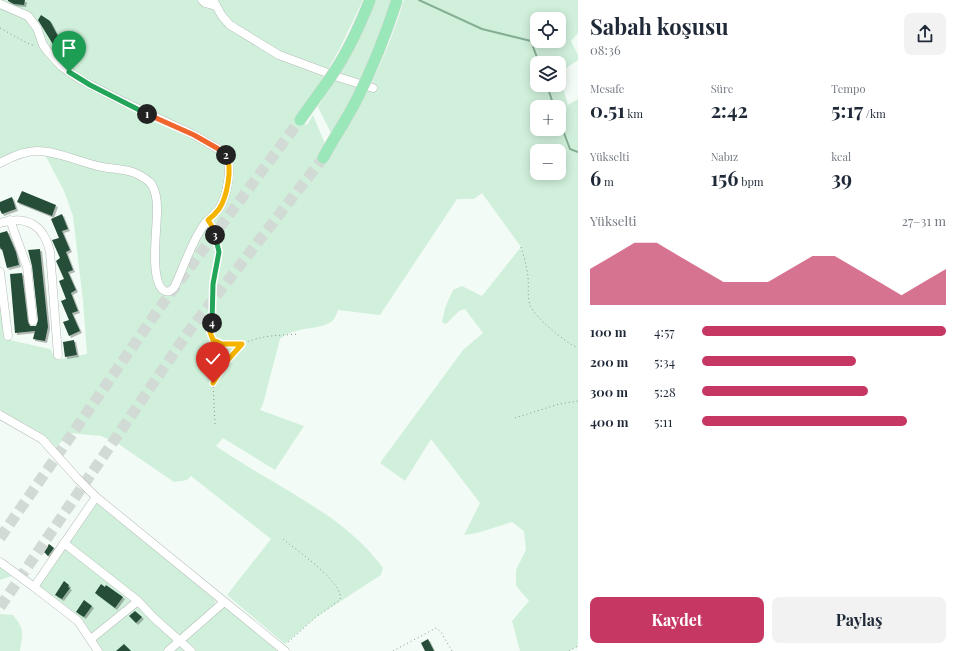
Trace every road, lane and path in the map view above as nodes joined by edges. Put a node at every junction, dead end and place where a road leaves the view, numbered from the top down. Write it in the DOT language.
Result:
graph roads {
  1 [pos="202,0"];
  2 [pos="370,0"];
  3 [pos="397,0"];
  4 [pos="215,3"];
  5 [pos="0,4"];
  6 [pos="0,28"];
  7 [pos="43,45"];
  8 [pos="373,88"];
  9 [pos="300,120"];
  10 [pos="323,158"];
  11 [pos="0,163"];
  12 [pos="10,220"];
  13 [pos="208,220"];
  14 [pos="0,223"];
  15 [pos="521,247"];
  16 [pos="0,272"];
  17 [pos="33,322"];
  18 [pos="299,334"];
  19 [pos="8,336"];
  20 [pos="242,344"];
  21 [pos="578,348"];
  22 [pos="58,355"];
  23 [pos="578,401"];
  24 [pos="0,415"];
  25 [pos="515,418"];
  26 [pos="215,424"];
  27 [pos="96,496"];
  28 [pos="283,539"];
  29 [pos="64,543"];
  30 [pos="0,562"];
  31 [pos="34,587"];
  32 [pos="138,601"];
  33 [pos="224,602"];
  34 [pos="90,639"];
  35 [pos="180,641"];
  36 [pos="578,646"];
  37 [pos="283,649"];
  38 [pos="98,651"];
  39 [pos="168,651"];
  40 [pos="191,651"];
  41 [pos="393,651"];
  42 [pos="452,651"];
  43 [pos="569,651"];
  1 -- 4 [label="street"];
  2 -- 9 [label="highway, bridge"];
  3 -- 10 [label="highway, bridge"];
  4 -- 8 [label="street"];
  5 -- 7 [label="street"];
  6 -- 7 [label="path"];
  7 -- 13 [label="street"];
  11 -- 13 [label="street"];
  12 -- 14 [label="street"];
  12 -- 17 [label="street"];
  12 -- 22 [label="street"];
  13 -- 20 [label="path"];
  15 -- 21 [label="path"];
  16 -- 19 [label="street"];
  18 -- 20 [label="path"];
  20 -- 26 [label="path"];
  23 -- 25 [label="path"];
  24 -- 27 [label="street"];
  27 -- 29 [label="street"];
  27 -- 33 [label="street"];
  28 -- 37 [label="path"];
  29 -- 31 [label="street"];
  29 -- 32 [label="street"];
  30 -- 31 [label="street"];
  31 -- 34 [label="street"];
  32 -- 34 [label="street"];
  32 -- 35 [label="street"];
  33 -- 35 [label="street"];
  33 -- 37 [label="street"];
  34 -- 38 [label="street"];
  35 -- 39 [label="street"];
  35 -- 40 [label="street"];
  36 -- 43 [label="path"];
  41 -- 42 [label="path"];
}
